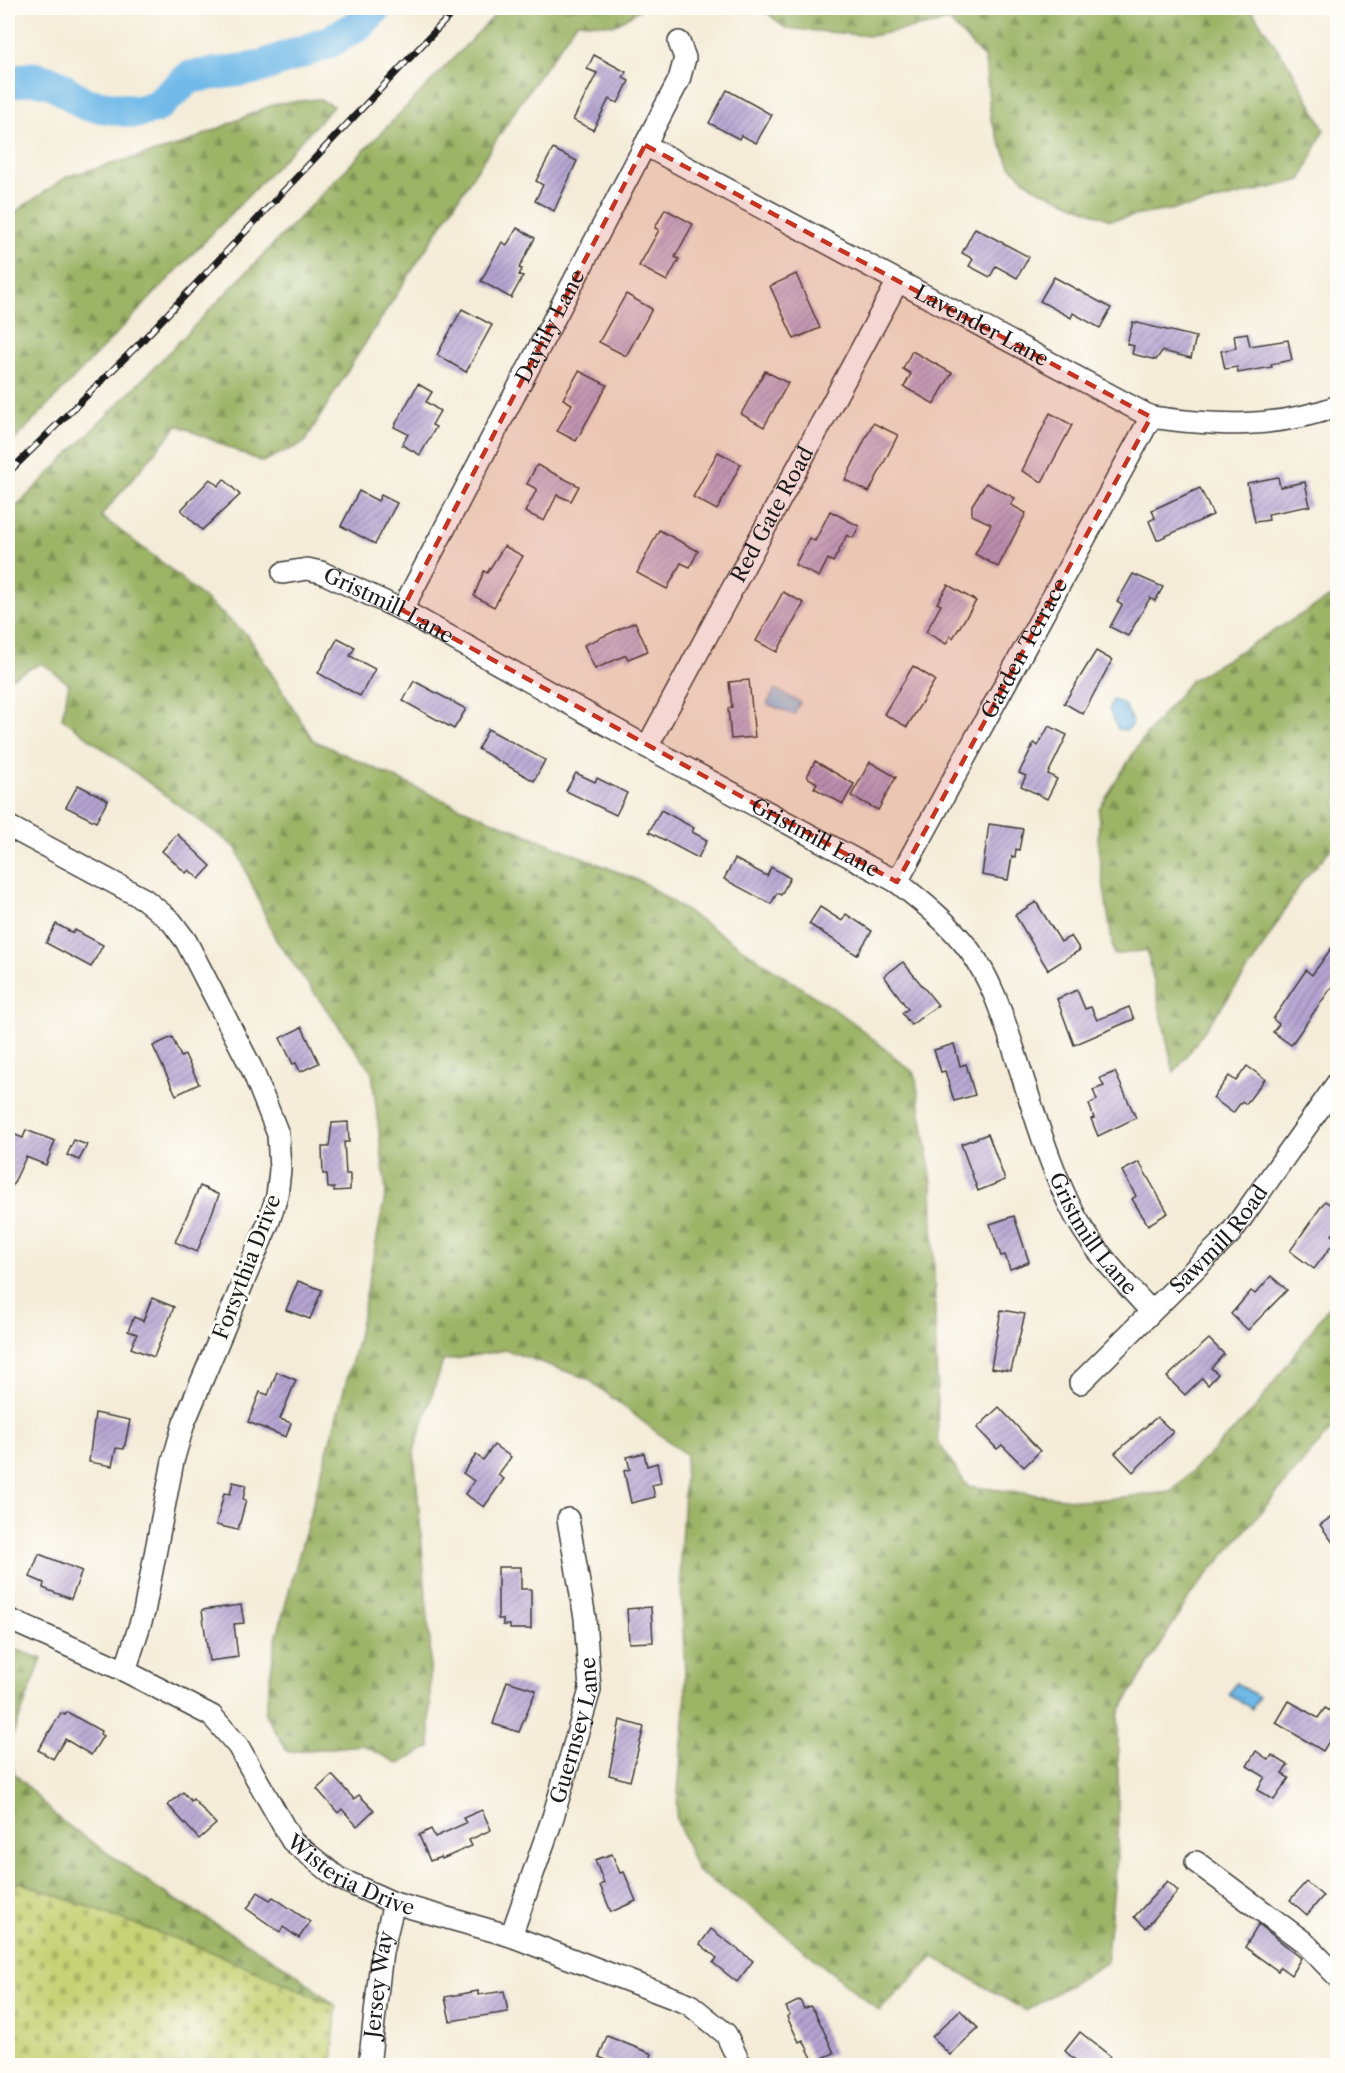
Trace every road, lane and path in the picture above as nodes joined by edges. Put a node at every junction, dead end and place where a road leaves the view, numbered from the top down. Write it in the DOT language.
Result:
graph roads {
  1 [pos="679,42"];
  2 [pos="645,145"];
  3 [pos="898,281"];
  4 [pos="1338,406"];
  5 [pos="1151,417"];
  6 [pos="283,573"];
  7 [pos="402,610"];
  8 [pos="646,747"];
  9 [pos="8,826"];
  10 [pos="897,882"];
  11 [pos="1338,1082"];
  12 [pos="1151,1311"];
  13 [pos="1080,1383"];
  14 [pos="568,1519"];
  15 [pos="8,1619"];
  16 [pos="125,1671"];
  17 [pos="1196,1862"];
  18 [pos="394,1904"];
  19 [pos="511,1936"];
  20 [pos="1338,1977"];
  21 [pos="369,2066"];
  22 [pos="741,2066"];
  1 -- 2 [label="street, Daylily Lane"];
  2 -- 3 [label="street, Lavender Lane"];
  2 -- 7 [label="street, Daylily Lane"];
  3 -- 5 [label="street, Lavender Lane"];
  3 -- 8 [label="street, Red Gate Road"];
  4 -- 5 [label="street, Lavender Lane"];
  5 -- 10 [label="street, Garden Terrace"];
  6 -- 7 [label="street, Gristmill Lane"];
  7 -- 8 [label="street, Gristmill Lane"];
  8 -- 10 [label="street, Gristmill Lane"];
  9 -- 16 [label="street, Forsythia Drive"];
  10 -- 12 [label="street, Gristmill Lane"];
  11 -- 12 [label="street, Sawmill Road"];
  12 -- 13 [label="street, Sawmill Road"];
  14 -- 19 [label="street, Guernsey Lane"];
  15 -- 16 [label="street, Wisteria Drive"];
  16 -- 18 [label="street, Wisteria Drive"];
  17 -- 20 [label="street"];
  18 -- 19 [label="street, Wisteria Drive"];
  18 -- 21 [label="street, Jersey Way"];
  19 -- 22 [label="street, Wisteria Drive"];
}
